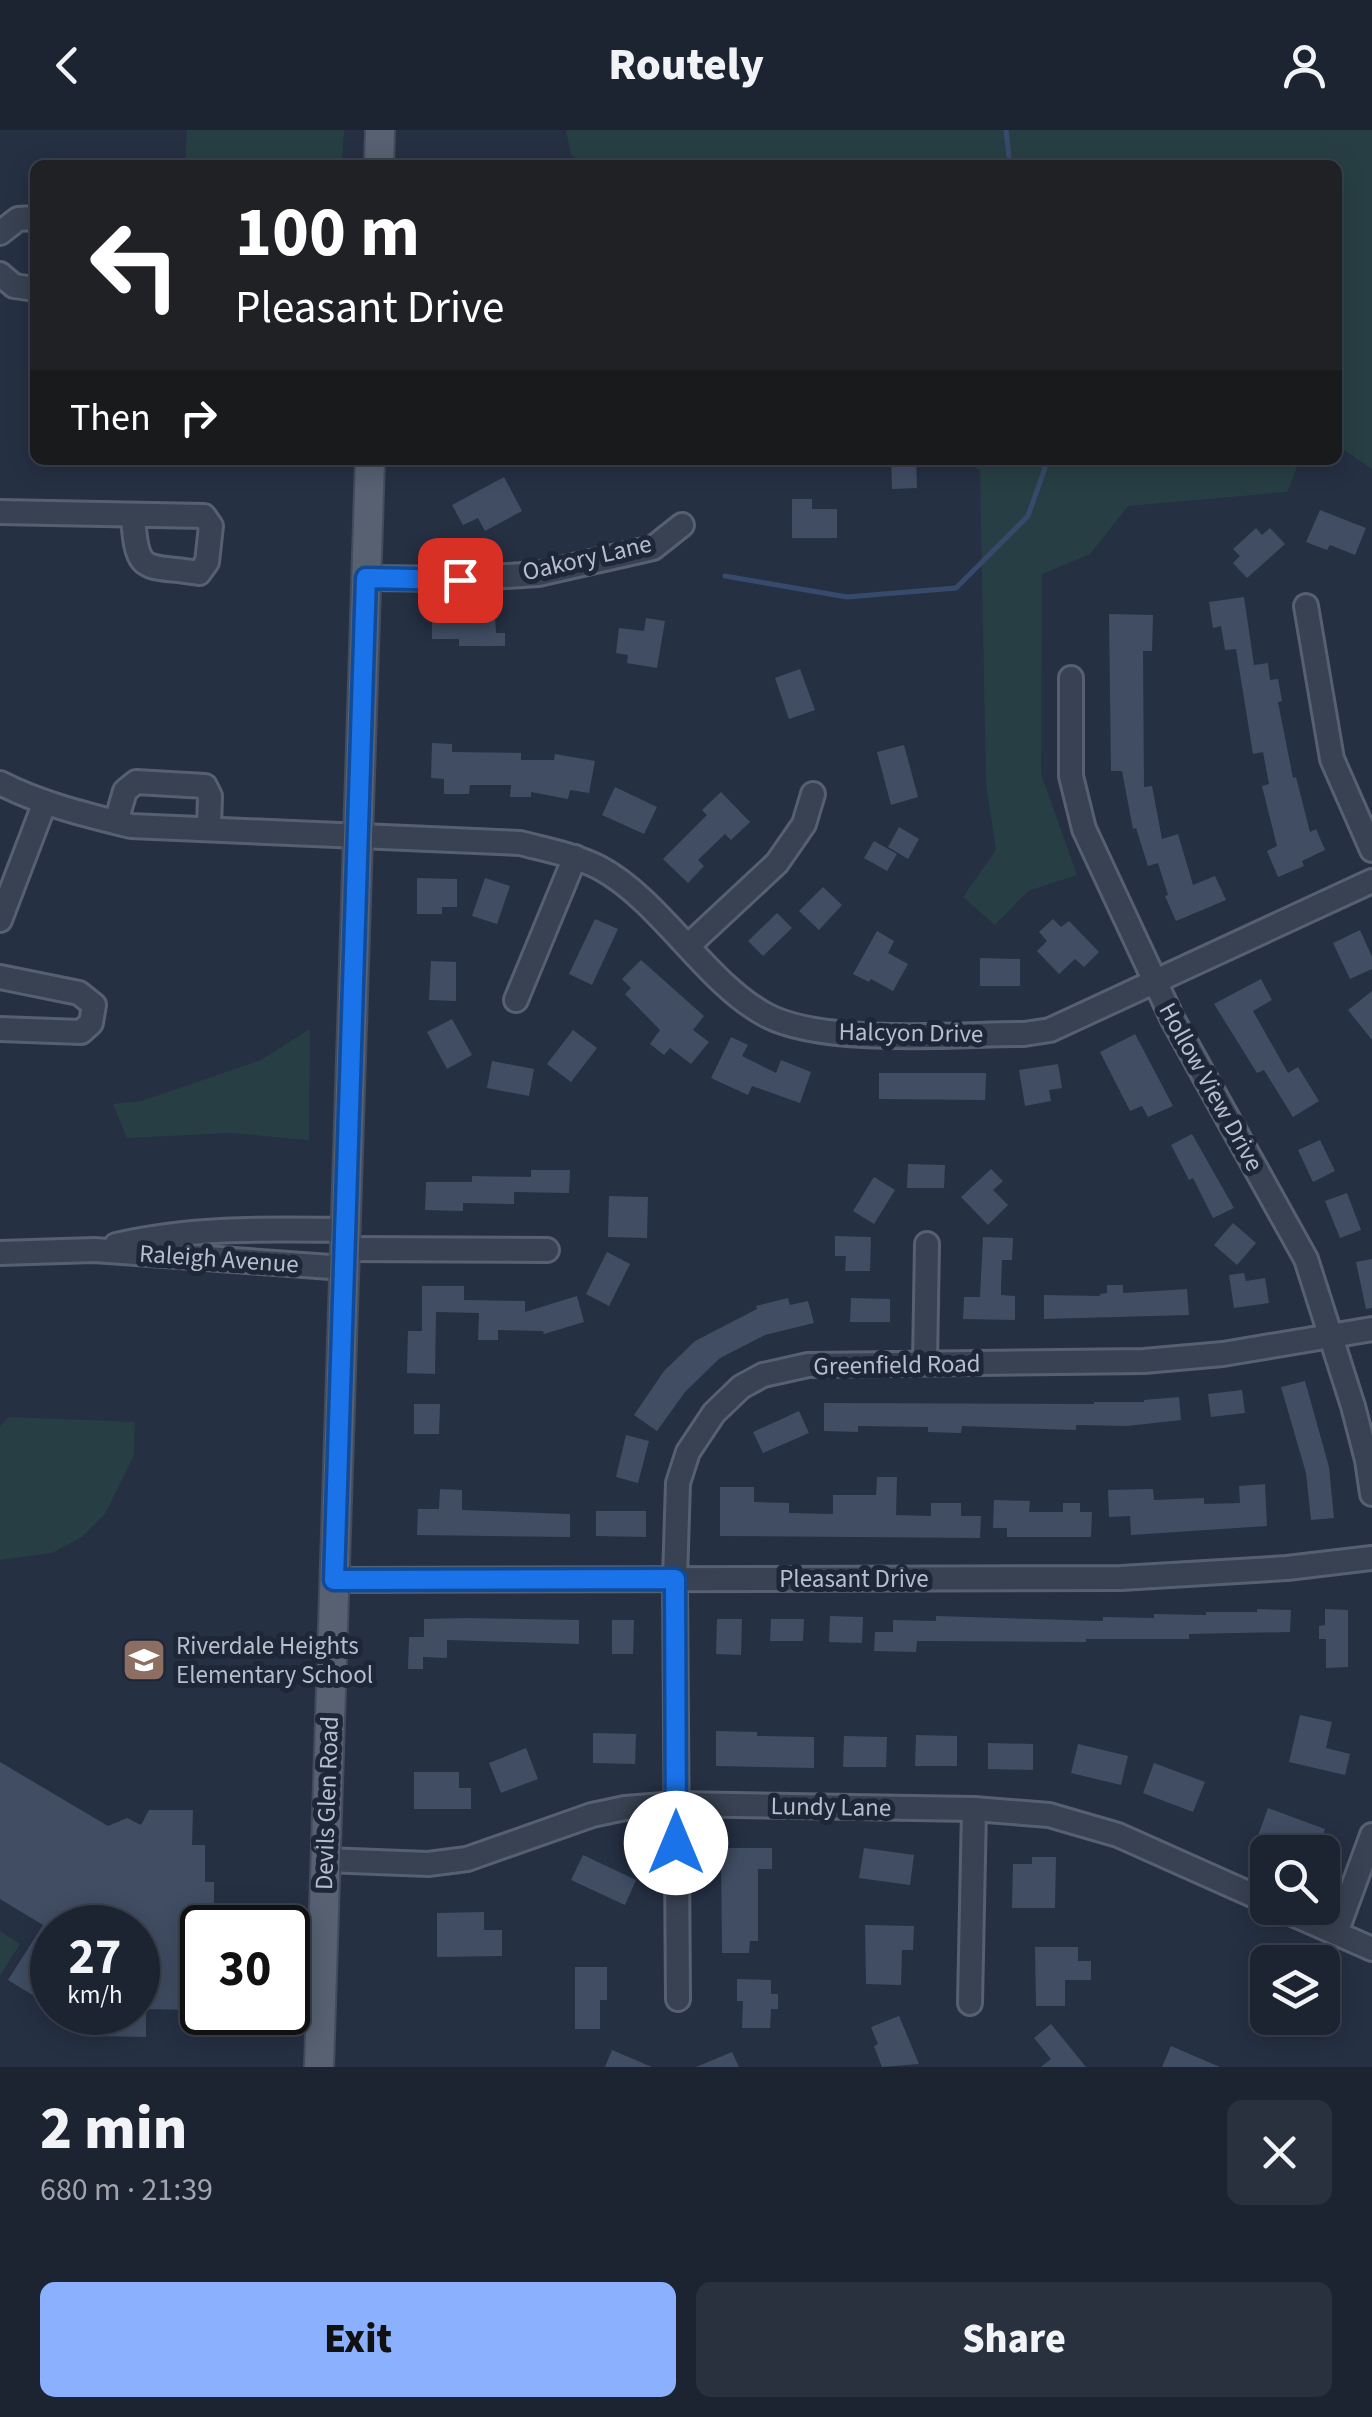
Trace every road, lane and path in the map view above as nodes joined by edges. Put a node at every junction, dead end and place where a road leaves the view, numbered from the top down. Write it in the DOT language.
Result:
graph roads {
  1 [pos="380,130"];
  2 [pos="379,160"];
  3 [pos="30,218"];
  4 [pos="0,233"];
  5 [pos="0,274"];
  6 [pos="30,288"];
  7 [pos="370,465"];
  8 [pos="0,512"];
  9 [pos="132,516"];
  10 [pos="682,525"];
  11 [pos="366,578"];
  12 [pos="1306,606"];
  13 [pos="1070,678"];
  14 [pos="0,782"];
  15 [pos="813,794"];
  16 [pos="45,802"];
  17 [pos="116,822"];
  18 [pos="208,829"];
  19 [pos="359,836"];
  20 [pos="1372,850"];
  21 [pos="575,858"];
  22 [pos="1372,881"];
  23 [pos="0,920"];
  24 [pos="688,946"];
  25 [pos="0,978"];
  26 [pos="1154,982"];
  27 [pos="516,1000"];
  28 [pos="0,1028"];
  29 [pos="927,1244"];
  30 [pos="345,1249"];
  31 [pos="94,1250"];
  32 [pos="548,1250"];
  33 [pos="0,1252"];
  34 [pos="1372,1329"];
  35 [pos="1331,1337"];
  36 [pos="925,1363"];
  37 [pos="1372,1494"];
  38 [pos="1372,1558"];
  39 [pos="675,1579"];
  40 [pos="334,1580"];
  41 [pos="676,1804"];
  42 [pos="974,1809"];
  43 [pos="1372,1836"];
  44 [pos="325,1860"];
  45 [pos="1250,1894"];
  46 [pos="1318,1925"];
  47 [pos="1336,1933"];
  48 [pos="1372,1949"];
  49 [pos="678,1999"];
  50 [pos="970,2003"];
  51 [pos="319,2067"];
  1 -- 2 [label="main road"];
  3 -- 4 [label="street"];
  5 -- 6 [label="street"];
  7 -- 11 [label="main road, Devils Glen Road"];
  8 -- 9 [label="street"];
  10 -- 11 [label="street, Oakory Lane"];
  11 -- 19 [label="main road, Devils Glen Road"];
  12 -- 20 [label="street"];
  13 -- 26 [label="street, Hollow View Drive"];
  14 -- 16 [label="street, Halcyon Drive"];
  15 -- 24 [label="street"];
  16 -- 17 [label="street, Halcyon Drive"];
  16 -- 23 [label="street"];
  17 -- 18 [label="street, Halcyon Drive"];
  17 -- 18 [label="street"];
  18 -- 19 [label="street, Halcyon Drive"];
  19 -- 21 [label="street, Halcyon Drive"];
  19 -- 30 [label="main road, Devils Glen Road"];
  21 -- 24 [label="street, Halcyon Drive"];
  21 -- 27 [label="street"];
  22 -- 26 [label="street, Halcyon Drive"];
  24 -- 26 [label="street, Halcyon Drive"];
  25 -- 28 [label="street"];
  26 -- 35 [label="street, Hollow View Drive"];
  29 -- 36 [label="street"];
  30 -- 31 [label="street, Raleigh Avenue"];
  30 -- 31 [label="street, Raleigh Avenue"];
  30 -- 32 [label="street"];
  30 -- 40 [label="main road, Devils Glen Road"];
  31 -- 33 [label="street, Raleigh Avenue"];
  34 -- 35 [label="street, Greenfield Road"];
  35 -- 36 [label="street, Greenfield Road"];
  35 -- 37 [label="street, Hollow View Drive"];
  36 -- 39 [label="street, Greenfield Road"];
  38 -- 39 [label="street, Pleasant Drive"];
  39 -- 40 [label="street, Pleasant Drive"];
  39 -- 41 [label="street, Greenfield Road"];
  40 -- 44 [label="main road, Devils Glen Road"];
  41 -- 42 [label="street, Lundy Lane"];
  41 -- 44 [label="street, Lundy Lane"];
  41 -- 49 [label="street, Greenfield Road"];
  42 -- 45 [label="street, Lundy Lane"];
  42 -- 50 [label="street"];
  43 -- 47 [label="street"];
  44 -- 51 [label="main road, Devils Glen Road"];
  46 -- 47 [label="street"];
  47 -- 48 [label="street"];
}
